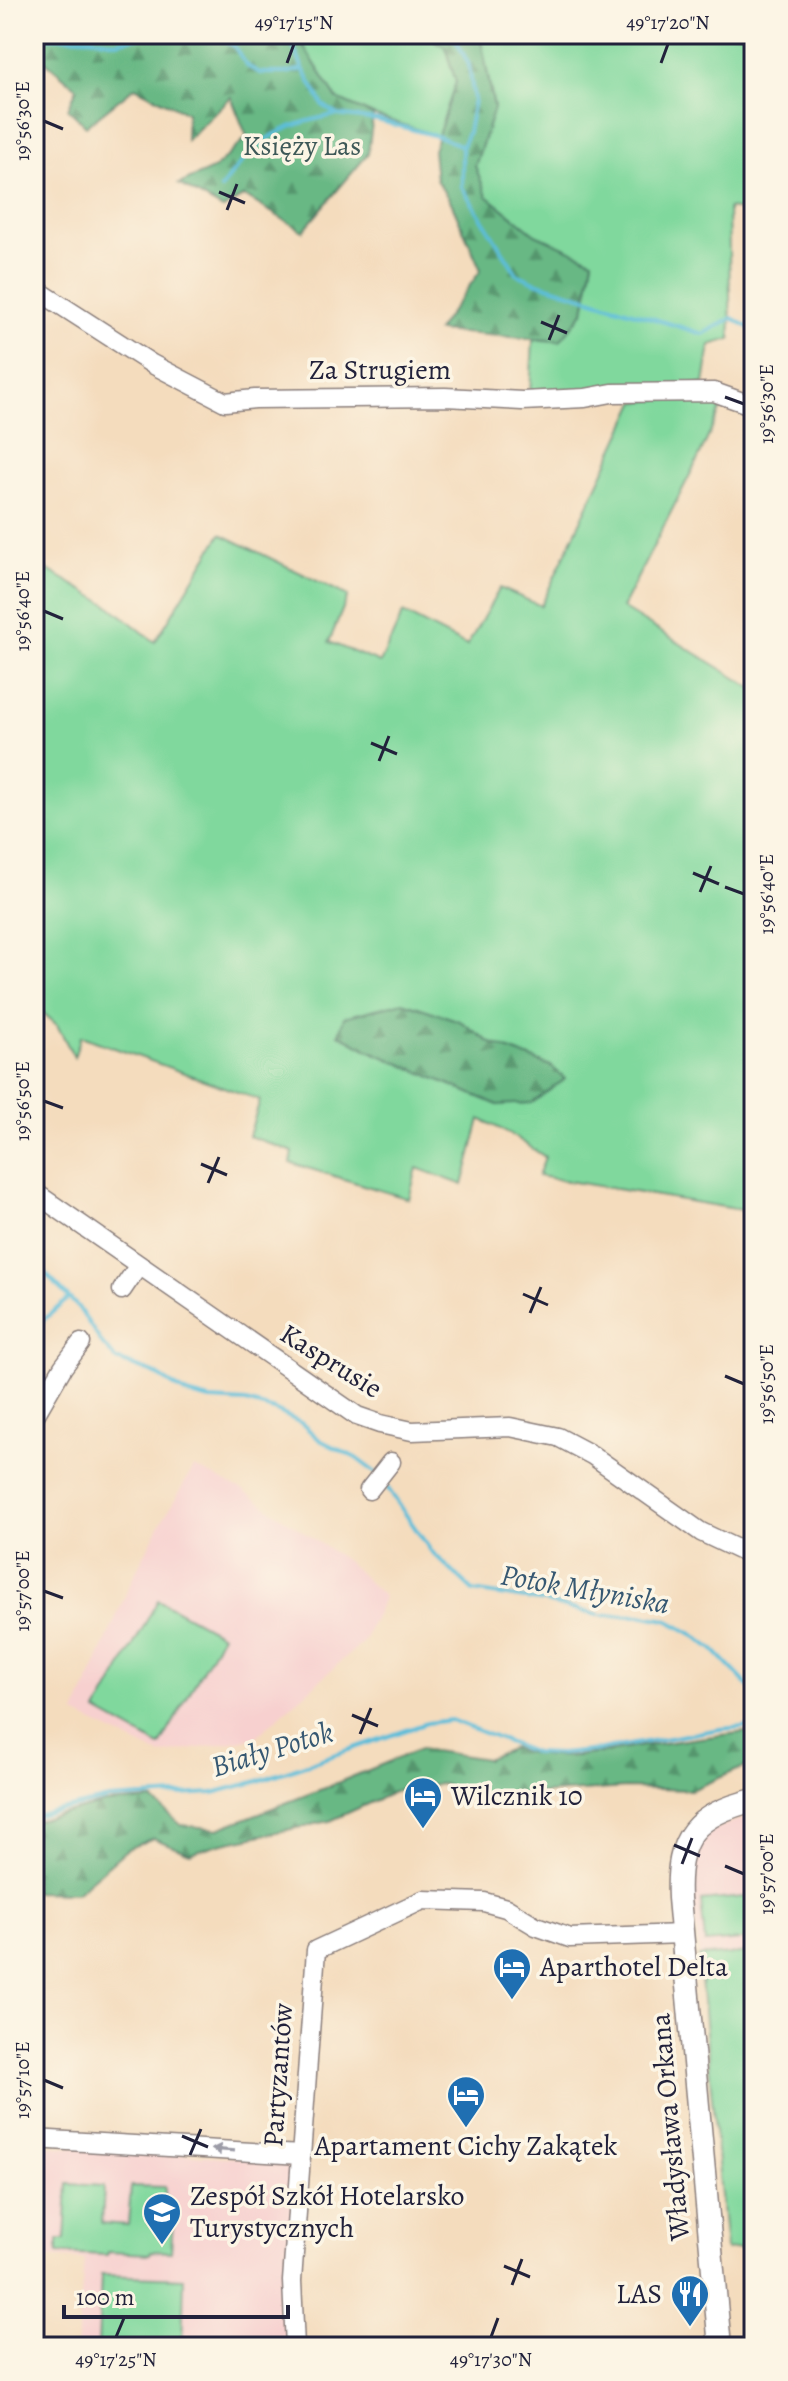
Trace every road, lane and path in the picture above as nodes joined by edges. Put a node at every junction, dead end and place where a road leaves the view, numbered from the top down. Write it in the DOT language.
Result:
graph roads {
  1 [pos="34,288"];
  2 [pos="754,409"];
  3 [pos="34,1192"];
  4 [pos="139,1265"];
  5 [pos="122,1290"];
  6 [pos="81,1343"];
  7 [pos="34,1417"];
  8 [pos="391,1462"];
  9 [pos="369,1490"];
  10 [pos="754,1557"];
  11 [pos="754,1800"];
  12 [pos="682,1934"];
  13 [pos="34,2139"];
  14 [pos="301,2155"];
  15 [pos="295,2347"];
  16 [pos="720,2347"];
  1 -- 2 [label="street, Za Strugiem"];
  3 -- 4 [label="street, Kasprusie"];
  4 -- 5 [label="street"];
  4 -- 10 [label="street, Kasprusie"];
  6 -- 7 [label="street"];
  8 -- 9 [label="street"];
  11 -- 12 [label="street, Władysława Orkana"];
  12 -- 14 [label="street, Partyzantów"];
  12 -- 16 [label="street, Władysława Orkana"];
  14 -- 13 [label="street, one-way"];
  14 -- 15 [label="street, Partyzantów"];
}
